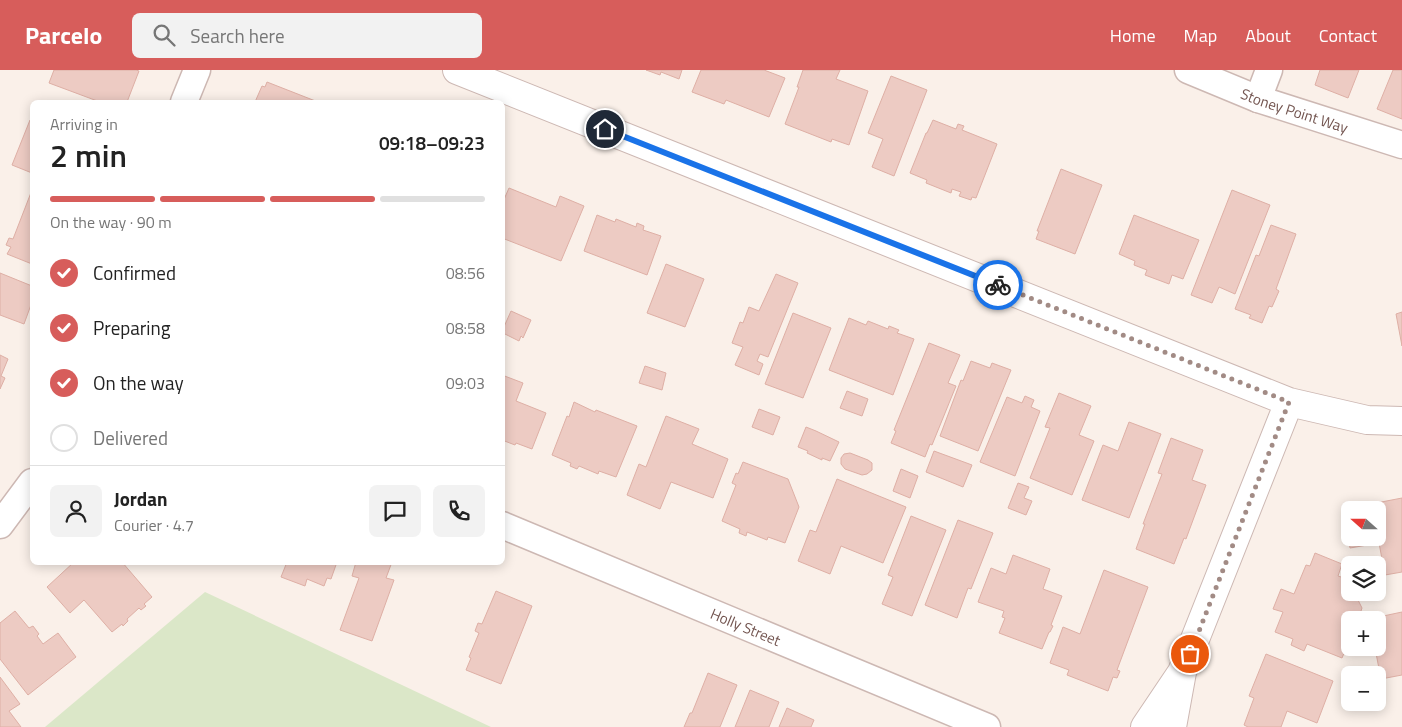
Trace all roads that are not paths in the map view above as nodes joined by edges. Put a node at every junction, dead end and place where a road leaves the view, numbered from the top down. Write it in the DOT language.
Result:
graph roads {
  1 [pos="196,70"];
  2 [pos="457,70"];
  3 [pos="1188,70"];
  4 [pos="1269,70"];
  5 [pos="1258,99"];
  6 [pos="185,100"];
  7 [pos="1402,145"];
  8 [pos="1289,402"];
  9 [pos="1402,421"];
  10 [pos="30,485"];
  11 [pos="0,525"];
  12 [pos="505,526"];
  13 [pos="1182,672"];
  14 [pos="987,727"];
  15 [pos="1145,727"];
  16 [pos="1172,727"];
  1 -- 6 [label="street"];
  2 -- 8 [label="street"];
  3 -- 5 [label="street, Stoney Point Way"];
  4 -- 5 [label="street"];
  5 -- 7 [label="street, Stoney Point Way"];
  8 -- 9 [label="street"];
  8 -- 13 [label="street"];
  10 -- 11 [label="street"];
  12 -- 14 [label="street, Holly Street"];
  13 -- 15 [label="street"];
  13 -- 16 [label="street"];
}
